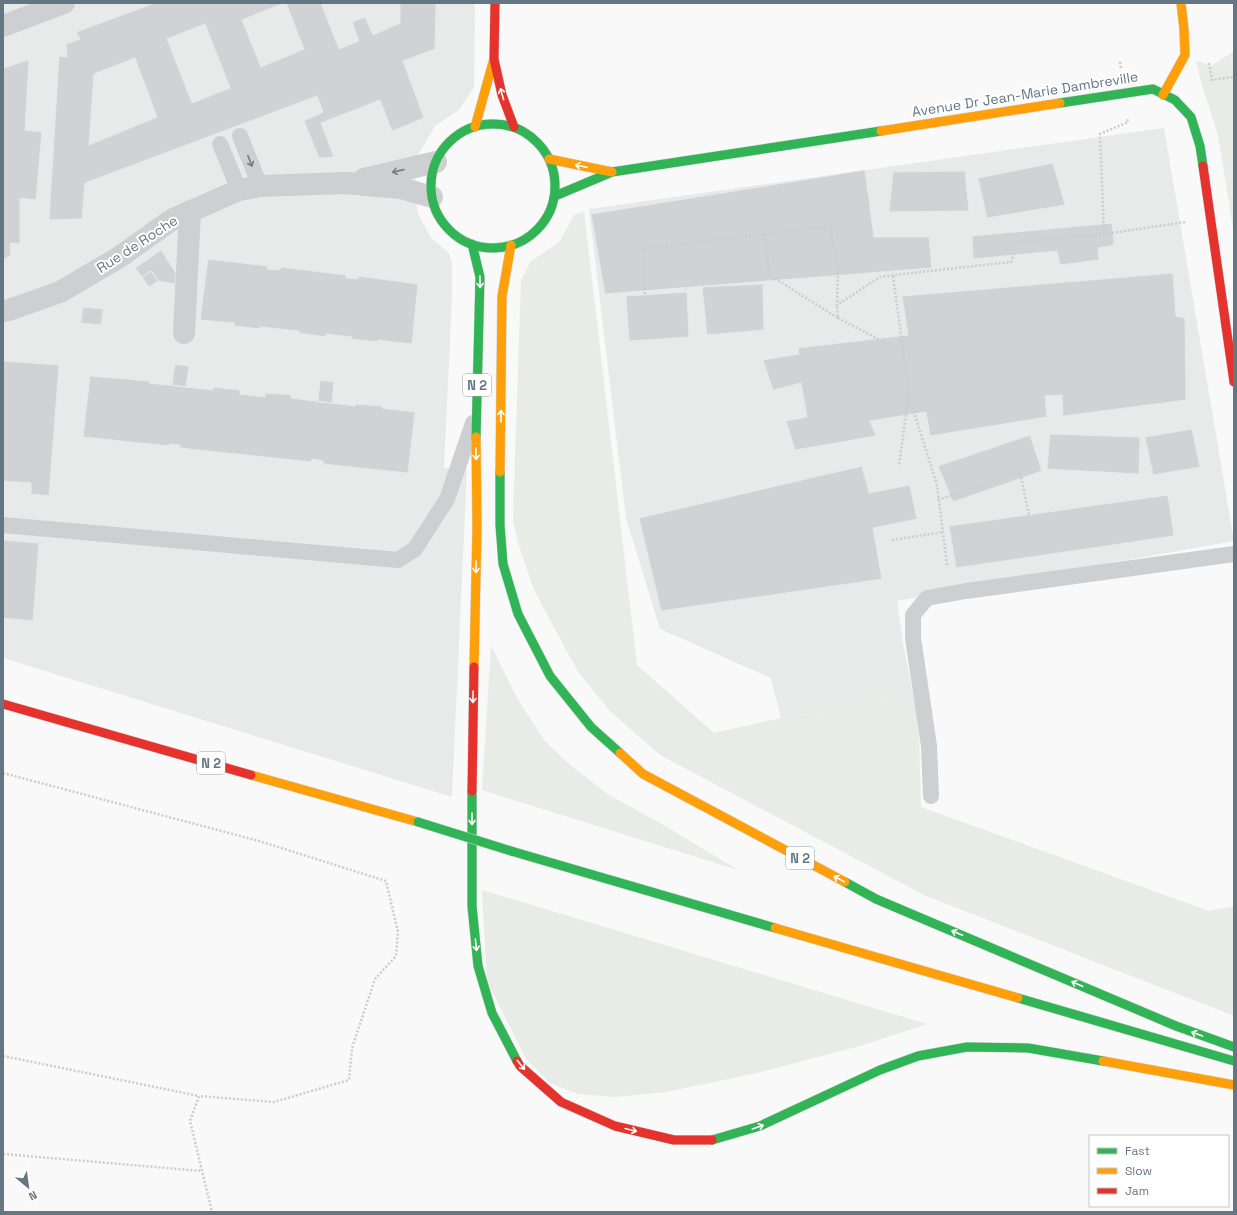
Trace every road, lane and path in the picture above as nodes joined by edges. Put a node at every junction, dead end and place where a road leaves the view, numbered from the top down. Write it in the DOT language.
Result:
graph roads {
  1 [pos="64,3"];
  2 [pos="495,3"];
  3 [pos="1181,3"];
  4 [pos="3,26"];
  5 [pos="494,59"];
  6 [pos="1120,62"];
  7 [pos="1234,78"];
  8 [pos="1212,80"];
  9 [pos="1124,93"];
  10 [pos="1164,94"];
  11 [pos="474,127"];
  12 [pos="514,127"];
  13 [pos="240,136"];
  14 [pos="220,144"];
  15 [pos="549,159"];
  16 [pos="436,162"];
  17 [pos="612,172"];
  18 [pos="346,183"];
  19 [pos="260,186"];
  20 [pos="239,190"];
  21 [pos="555,196"];
  22 [pos="432,197"];
  23 [pos="190,211"];
  24 [pos="1185,216"];
  25 [pos="765,234"];
  26 [pos="1104,234"];
  27 [pos="472,244"];
  28 [pos="511,245"];
  29 [pos="893,276"];
  30 [pos="644,294"];
  31 [pos="837,305"];
  32 [pos="3,311"];
  33 [pos="838,318"];
  34 [pos="184,333"];
  35 [pos="903,352"];
  36 [pos="1234,382"];
  37 [pos="909,393"];
  38 [pos="476,414"];
  39 [pos="899,465"];
  40 [pos="938,500"];
  41 [pos="1029,515"];
  42 [pos="3,525"];
  43 [pos="943,532"];
  44 [pos="892,540"];
  45 [pos="1234,554"];
  46 [pos="947,565"];
  47 [pos="3,704"];
  48 [pos="3,773"];
  49 [pos="931,796"];
  50 [pos="1234,1047"];
  51 [pos="3,1056"];
  52 [pos="1234,1062"];
  53 [pos="1234,1085"];
  54 [pos="200,1096"];
  55 [pos="3,1154"];
  56 [pos="202,1171"];
  57 [pos="212,1212"];
  1 -- 4 [label="street"];
  2 -- 5 [label="main road"];
  3 -- 10 [label="main road"];
  5 -- 11 [label="main road"];
  12 -- 5 [label="main road, one-way"];
  6 -- 9 [label="path"];
  7 -- 8 [label="path"];
  9 -- 10 [label="main road, Avenue Dr Jean-Marie Dambreville"];
  9 -- 17 [label="main road, Avenue Dr Jean-Marie Dambreville"];
  9 -- 26 [label="path"];
  10 -- 36 [label="main road, Avenue Dr Jean-Marie Dambreville"];
  11 -- 12 [label="main road"];
  11 -- 16 [label="main road"];
  12 -- 15 [label="main road"];
  13 -- 19 [label="lane, one-way"];
  14 -- 20 [label="lane"];
  17 -- 15 [label="main road, Avenue Dr Jean-Marie Dambreville, one-way"];
  15 -- 21 [label="main road"];
  16 -- 18 [label="street, Rue de Roche, one-way"];
  16 -- 22 [label="main road"];
  17 -- 21 [label="main road, Avenue Dr Jean-Marie Dambreville"];
  18 -- 19 [label="street, Rue de Roche"];
  18 -- 22 [label="street, Rue de Roche"];
  19 -- 20 [label="street, Rue de Roche"];
  20 -- 23 [label="street, Rue de Roche"];
  21 -- 28 [label="main road"];
  22 -- 27 [label="main road"];
  23 -- 32 [label="street, Rue de Roche"];
  23 -- 34 [label="street"];
  24 -- 26 [label="path"];
  25 -- 30 [label="path"];
  25 -- 31 [label="path"];
  25 -- 33 [label="path"];
  26 -- 29 [label="path"];
  27 -- 28 [label="main road"];
  27 -- 38 [label="main road, N 2, one-way"];
  50 -- 28 [label="main road, N 2, one-way"];
  29 -- 31 [label="path"];
  29 -- 35 [label="path"];
  31 -- 33 [label="path"];
  33 -- 35 [label="path"];
  35 -- 37 [label="path"];
  37 -- 39 [label="path"];
  37 -- 40 [label="path"];
  38 -- 42 [label="lane"];
  38 -- 53 [label="main road, N 2, one-way"];
  40 -- 41 [label="path"];
  40 -- 43 [label="path"];
  43 -- 44 [label="path"];
  43 -- 46 [label="path"];
  45 -- 49 [label="lane"];
  47 -- 52 [label="main road, N 2, bridge"];
  48 -- 54 [label="path"];
  51 -- 54 [label="path"];
  54 -- 56 [label="path"];
  55 -- 56 [label="path"];
  56 -- 57 [label="path"];
}
